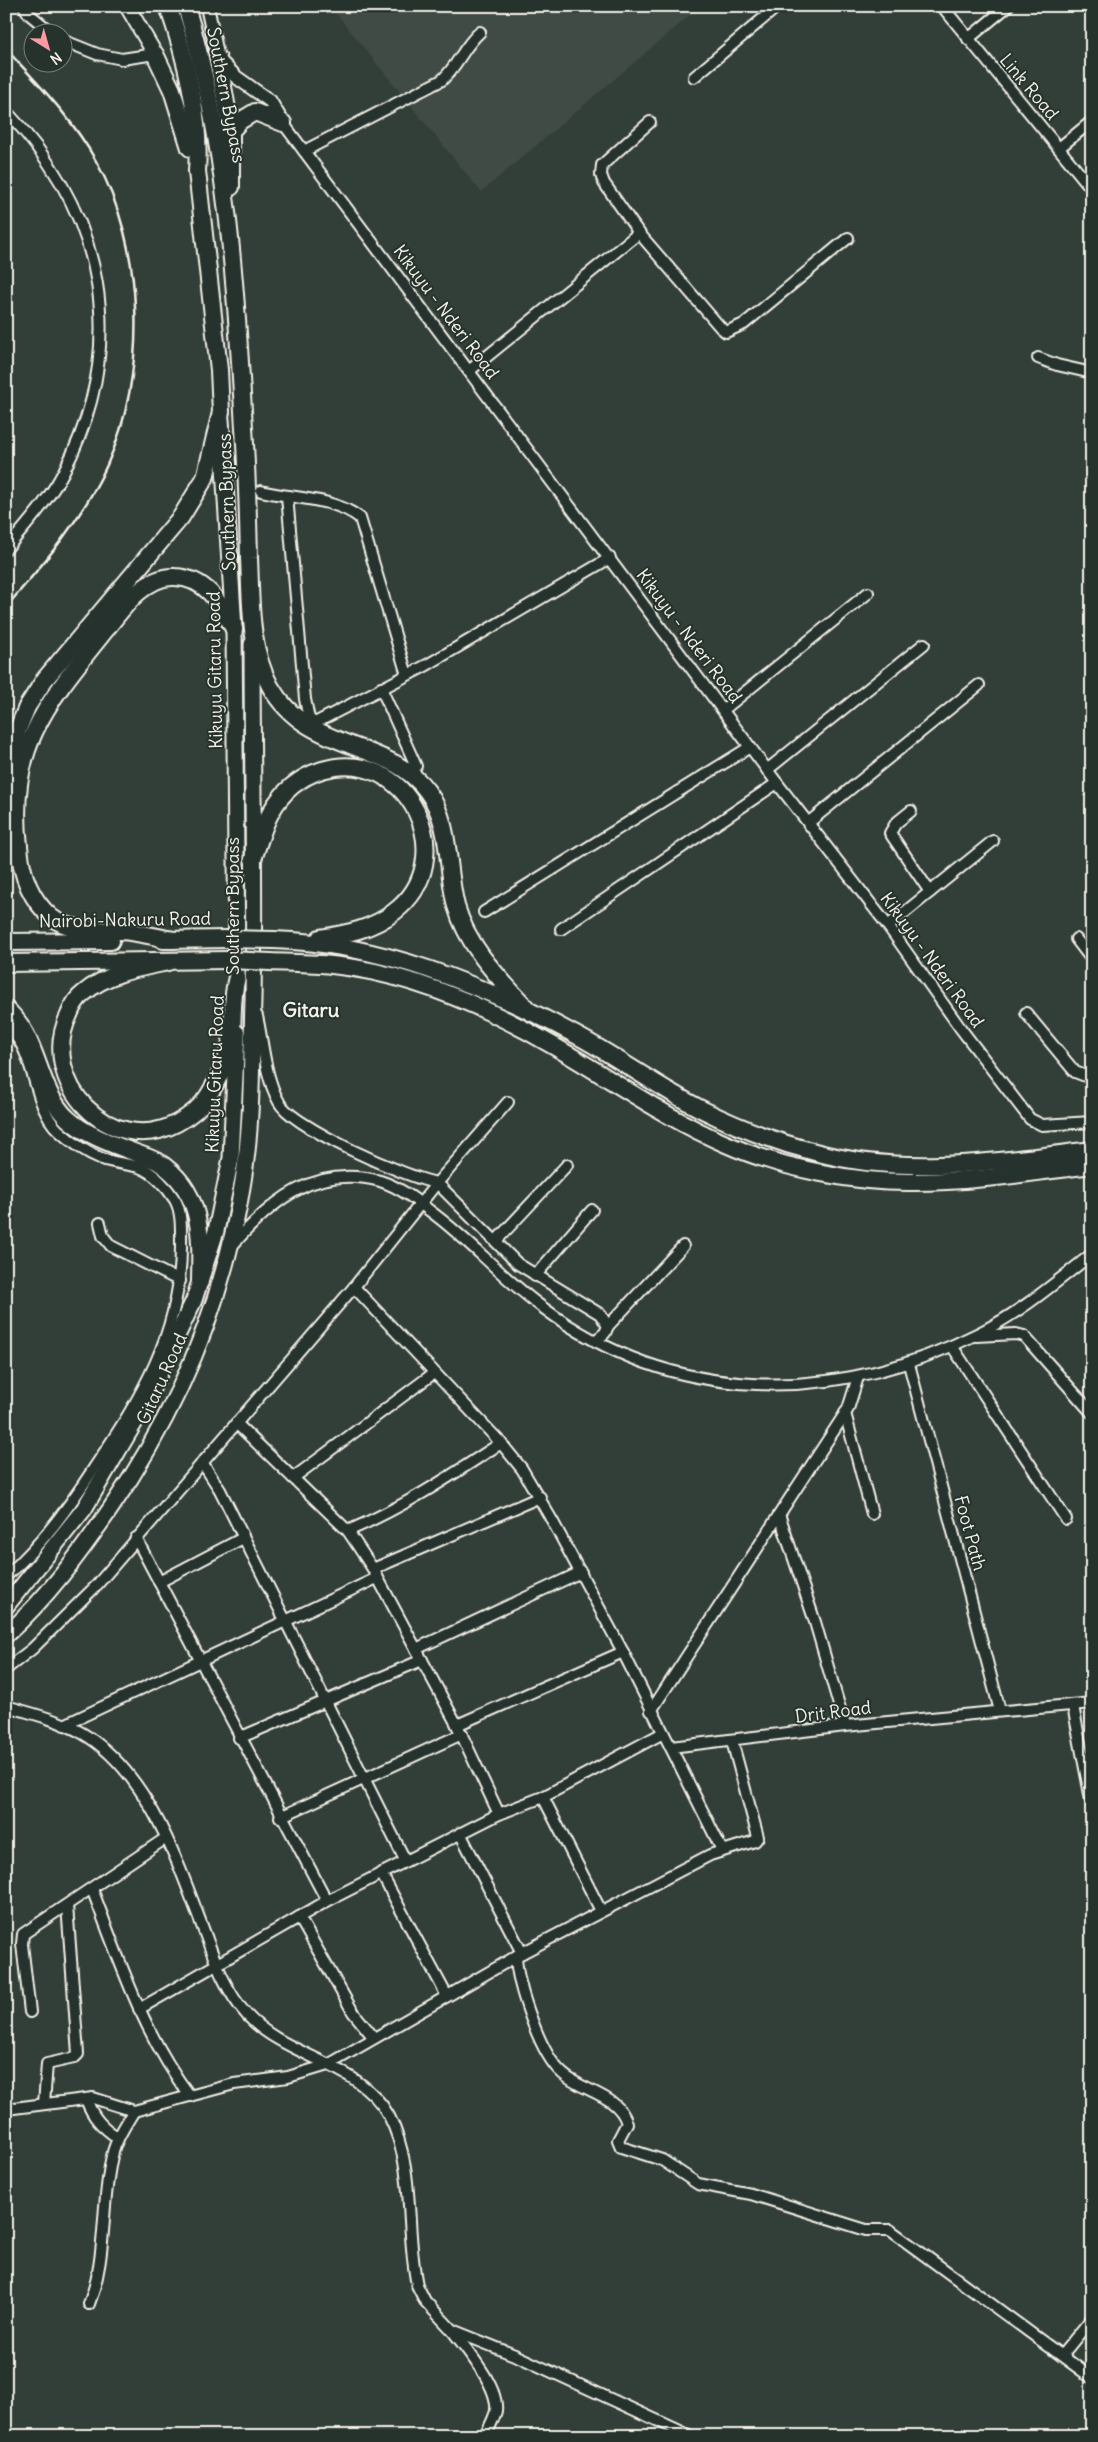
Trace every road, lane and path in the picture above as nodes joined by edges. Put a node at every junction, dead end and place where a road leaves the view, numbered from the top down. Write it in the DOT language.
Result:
graph roads {
  1 [pos="24,6"];
  2 [pos="127,6"];
  3 [pos="168,6"];
  4 [pos="186,6"];
  5 [pos="207,6"];
  6 [pos="778,6"];
  7 [pos="942,6"];
  8 [pos="1008,6"];
  9 [pos="39,22"];
  10 [pos="480,32"];
  11 [pos="968,39"];
  12 [pos="72,44"];
  13 [pos="156,54"];
  14 [pos="218,59"];
  15 [pos="694,77"];
  16 [pos="6,111"];
  17 [pos="1092,121"];
  18 [pos="283,122"];
  19 [pos="650,122"];
  20 [pos="231,131"];
  21 [pos="1059,148"];
  22 [pos="304,151"];
  23 [pos="197,171"];
  24 [pos="1092,189"];
  25 [pos="639,233"];
  26 [pos="231,236"];
  27 [pos="848,238"];
  28 [pos="1038,358"];
  29 [pos="469,371"];
  30 [pos="1092,373"];
  31 [pos="221,412"];
  32 [pos="261,491"];
  33 [pos="287,496"];
  34 [pos="6,549"];
  35 [pos="610,558"];
  36 [pos="231,562"];
  37 [pos="868,593"];
  38 [pos="234,629"];
  39 [pos="252,632"];
  40 [pos="924,644"];
  41 [pos="407,675"];
  42 [pos="979,685"];
  43 [pos="381,688"];
  44 [pos="723,710"];
  45 [pos="750,747"];
  46 [pos="416,766"];
  47 [pos="767,770"];
  48 [pos="6,774"];
  49 [pos="777,783"];
  50 [pos="911,811"];
  51 [pos="808,823"];
  52 [pos="993,841"];
  53 [pos="253,859"];
  54 [pos="930,892"];
  55 [pos="484,912"];
  56 [pos="888,926"];
  57 [pos="561,929"];
  58 [pos="1076,939"];
  59 [pos="173,940"];
  60 [pos="305,941"];
  61 [pos="6,942"];
  62 [pos="1092,960"];
  63 [pos="168,962"];
  64 [pos="6,963"];
  65 [pos="237,977"];
  66 [pos="253,1001"];
  67 [pos="6,1009"];
  68 [pos="530,1012"];
  69 [pos="1026,1013"];
  70 [pos="6,1027"];
  71 [pos="1092,1076"];
  72 [pos="252,1093"];
  73 [pos="508,1102"];
  74 [pos="1092,1122"];
  75 [pos="1092,1150"];
  76 [pos="567,1165"];
  77 [pos="1092,1165"];
  78 [pos="437,1183"];
  79 [pos="422,1204"];
  80 [pos="592,1210"];
  81 [pos="100,1223"];
  82 [pos="496,1241"];
  83 [pos="683,1246"];
  84 [pos="229,1249"];
  85 [pos="1092,1254"];
  86 [pos="1092,1263"];
  87 [pos="1069,1272"];
  88 [pos="535,1276"];
  89 [pos="180,1282"];
  90 [pos="200,1282"];
  91 [pos="354,1286"];
  92 [pos="608,1326"];
  93 [pos="973,1336"];
  94 [pos="595,1341"];
  95 [pos="952,1346"];
  96 [pos="909,1364"];
  97 [pos="434,1373"];
  98 [pos="858,1377"];
  99 [pos="845,1413"];
  100 [pos="1092,1413"];
  101 [pos="236,1423"];
  102 [pos="501,1443"];
  103 [pos="202,1462"];
  104 [pos="293,1478"];
  105 [pos="540,1497"];
  106 [pos="872,1514"];
  107 [pos="780,1516"];
  108 [pos="1066,1519"];
  109 [pos="348,1531"];
  110 [pos="136,1538"];
  111 [pos="243,1538"];
  112 [pos="581,1572"];
  113 [pos="375,1574"];
  114 [pos="6,1576"];
  115 [pos="159,1582"];
  116 [pos="6,1606"];
  117 [pos="284,1621"];
  118 [pos="6,1635"];
  119 [pos="416,1649"];
  120 [pos="623,1652"];
  121 [pos="200,1660"];
  122 [pos="422,1660"];
  123 [pos="6,1669"];
  124 [pos="324,1702"];
  125 [pos="1092,1703"];
  126 [pos="6,1706"];
  127 [pos="1073,1706"];
  128 [pos="651,1711"];
  129 [pos="1000,1711"];
  130 [pos="64,1725"];
  131 [pos="845,1726"];
  132 [pos="459,1730"];
  133 [pos="663,1733"];
  134 [pos="240,1738"];
  135 [pos="732,1741"];
  136 [pos="671,1747"];
  137 [pos="363,1778"];
  138 [pos="543,1797"];
  139 [pos="1092,1805"];
  140 [pos="499,1814"];
  141 [pos="280,1816"];
  142 [pos="460,1833"];
  143 [pos="166,1838"];
  144 [pos="722,1850"];
  145 [pos="405,1860"];
  146 [pos="381,1873"];
  147 [pos="92,1889"];
  148 [pos="327,1901"];
  149 [pos="67,1905"];
  150 [pos="601,1912"];
  151 [pos="299,1918"];
  152 [pos="519,1955"];
  153 [pos="216,1963"];
  154 [pos="447,1996"];
  155 [pos="139,2009"];
  156 [pos="30,2012"];
  157 [pos="374,2038"];
  158 [pos="328,2065"];
  159 [pos="190,2096"];
  160 [pos="86,2099"];
  161 [pos="44,2104"];
  162 [pos="6,2109"];
  163 [pos="134,2111"];
  164 [pos="118,2138"];
  165 [pos="89,2304"];
  166 [pos="1092,2318"];
  167 [pos="452,2330"];
  168 [pos="1062,2355"];
  169 [pos="1092,2378"];
  170 [pos="485,2436"];
  171 [pos="691,2436"];
  1 -- 9 [label="street"];
  2 -- 13 [label="main road"];
  3 -- 23 [label="highway, Southern Bypass"];
  4 -- 26 [label="highway, Southern Bypass"];
  5 -- 14 [label="street"];
  6 -- 15 [label="street"];
  7 -- 11 [label="street, Link Road"];
  8 -- 11 [label="street"];
  10 -- 22 [label="street"];
  11 -- 21 [label="street, Link Road"];
  12 -- 13 [label="street"];
  13 -- 23 [label="highway"];
  14 -- 18 [label="street"];
  14 -- 20 [label="highway"];
  16 -- 34 [label="street"];
  17 -- 21 [label="street"];
  18 -- 20 [label="highway"];
  18 -- 22 [label="street, Kikuyu - Nderi Road"];
  19 -- 25 [label="street"];
  20 -- 26 [label="highway"];
  21 -- 24 [label="street, Link Road"];
  22 -- 29 [label="street, Kikuyu - Nderi Road"];
  23 -- 31 [label="highway, Southern Bypass"];
  25 -- 27 [label="street"];
  25 -- 29 [label="street"];
  26 -- 39 [label="highway, Southern Bypass"];
  28 -- 30 [label="street"];
  29 -- 35 [label="street, Kikuyu - Nderi Road"];
  31 -- 36 [label="main road, Southern Bypass"];
  31 -- 48 [label="highway"];
  32 -- 33 [label="street"];
  33 -- 41 [label="street"];
  33 -- 43 [label="street"];
  35 -- 41 [label="street"];
  35 -- 44 [label="street, Kikuyu - Nderi Road"];
  36 -- 38 [label="main road, Kikuyu Gitaru Road"];
  37 -- 44 [label="street"];
  38 -- 59 [label="highway"];
  38 -- 65 [label="main road, Kikuyu Gitaru Road"];
  39 -- 53 [label="main road, Southern Bypass"];
  39 -- 68 [label="highway"];
  40 -- 47 [label="street"];
  41 -- 43 [label="street"];
  42 -- 51 [label="street"];
  43 -- 46 [label="street"];
  44 -- 45 [label="street, Kikuyu - Nderi Road"];
  45 -- 47 [label="street, Kikuyu - Nderi Road"];
  45 -- 55 [label="street"];
  47 -- 49 [label="street, Kikuyu - Nderi Road"];
  49 -- 51 [label="street, Kikuyu - Nderi Road"];
  49 -- 57 [label="street"];
  50 -- 54 [label="street"];
  51 -- 56 [label="street, Kikuyu - Nderi Road"];
  52 -- 54 [label="street"];
  53 -- 60 [label="highway"];
  53 -- 66 [label="main road, Southern Bypass"];
  54 -- 56 [label="street"];
  56 -- 74 [label="street, Kikuyu - Nderi Road"];
  58 -- 62 [label="street"];
  59 -- 60 [label="highway, Nairobi-Nakuru Road, bridge"];
  59 -- 61 [label="highway, Nairobi-Nakuru Road"];
  60 -- 68 [label="highway"];
  63 -- 64 [label="highway"];
  63 -- 65 [label="highway"];
  63 -- 77 [label="highway, bridge"];
  65 -- 90 [label="main road, Kikuyu Gitaru Road"];
  66 -- 72 [label="main road, Southern Bypass"];
  66 -- 78 [label="street"];
  67 -- 90 [label="highway"];
  68 -- 75 [label="highway"];
  69 -- 71 [label="street"];
  70 -- 89 [label="street"];
  72 -- 84 [label="main road, Gitaru Road"];
  73 -- 78 [label="street"];
  76 -- 82 [label="street"];
  78 -- 79 [label="street"];
  78 -- 82 [label="street"];
  79 -- 84 [label="street"];
  79 -- 91 [label="street"];
  79 -- 94 [label="street"];
  80 -- 88 [label="street"];
  81 -- 89 [label="street"];
  82 -- 88 [label="street"];
  83 -- 92 [label="street"];
  84 -- 118 [label="main road, Gitaru Road"];
  85 -- 87 [label="street"];
  86 -- 87 [label="street"];
  87 -- 93 [label="street"];
  88 -- 92 [label="street"];
  89 -- 114 [label="street"];
  90 -- 116 [label="main road, Gitaru Road"];
  91 -- 97 [label="street"];
  91 -- 101 [label="street"];
  92 -- 94 [label="street"];
  93 -- 95 [label="street"];
  93 -- 100 [label="street"];
  94 -- 98 [label="street"];
  95 -- 96 [label="street"];
  95 -- 108 [label="street"];
  96 -- 98 [label="street"];
  96 -- 129 [label="street, Foot Path"];
  97 -- 102 [label="street"];
  97 -- 104 [label="street"];
  98 -- 99 [label="street"];
  99 -- 106 [label="street"];
  99 -- 107 [label="street"];
  101 -- 103 [label="street"];
  101 -- 104 [label="street"];
  102 -- 105 [label="street"];
  102 -- 109 [label="street"];
  103 -- 110 [label="street"];
  103 -- 111 [label="street"];
  104 -- 109 [label="street"];
  105 -- 112 [label="street"];
  105 -- 113 [label="street"];
  107 -- 128 [label="street"];
  107 -- 131 [label="street"];
  109 -- 113 [label="street"];
  110 -- 115 [label="street"];
  110 -- 123 [label="street"];
  111 -- 115 [label="street"];
  111 -- 117 [label="street"];
  112 -- 119 [label="street"];
  112 -- 120 [label="street"];
  113 -- 117 [label="street"];
  113 -- 119 [label="street"];
  115 -- 121 [label="street"];
  117 -- 121 [label="street"];
  117 -- 124 [label="street"];
  119 -- 122 [label="street"];
  120 -- 128 [label="street"];
  120 -- 132 [label="street"];
  121 -- 130 [label="street"];
  121 -- 134 [label="street"];
  122 -- 124 [label="street"];
  122 -- 132 [label="street"];
  124 -- 134 [label="street"];
  124 -- 137 [label="street"];
  125 -- 127 [label="street, Drit Road"];
  126 -- 130 [label="street"];
  127 -- 129 [label="street, Drit Road"];
  127 -- 139 [label="street"];
  128 -- 133 [label="street"];
  129 -- 131 [label="street, Drit Road"];
  130 -- 143 [label="street"];
  131 -- 135 [label="street, Drit Road"];
  132 -- 137 [label="street"];
  132 -- 140 [label="street"];
  133 -- 136 [label="street"];
  133 -- 138 [label="street"];
  134 -- 141 [label="street"];
  135 -- 136 [label="street, Drit Road"];
  135 -- 144 [label="street"];
  136 -- 144 [label="street"];
  137 -- 141 [label="street"];
  137 -- 145 [label="street"];
  138 -- 140 [label="street"];
  138 -- 150 [label="street"];
  140 -- 142 [label="street"];
  141 -- 148 [label="street"];
  142 -- 145 [label="street"];
  142 -- 152 [label="street"];
  143 -- 147 [label="street"];
  143 -- 153 [label="street"];
  144 -- 150 [label="street"];
  145 -- 146 [label="street"];
  146 -- 148 [label="street"];
  146 -- 154 [label="street"];
  147 -- 149 [label="street"];
  147 -- 155 [label="street"];
  148 -- 151 [label="street"];
  149 -- 156 [label="street"];
  149 -- 161 [label="street"];
  150 -- 152 [label="street"];
  151 -- 153 [label="street"];
  151 -- 157 [label="street"];
  152 -- 154 [label="street"];
  152 -- 168 [label="street"];
  153 -- 155 [label="street"];
  153 -- 158 [label="street"];
  154 -- 157 [label="street"];
  155 -- 159 [label="street"];
  157 -- 158 [label="street"];
  158 -- 159 [label="street"];
  158 -- 167 [label="street"];
  159 -- 163 [label="street"];
  160 -- 161 [label="street"];
  160 -- 163 [label="street"];
  160 -- 164 [label="street"];
  161 -- 162 [label="street"];
  163 -- 164 [label="street"];
  164 -- 165 [label="street"];
  166 -- 168 [label="street"];
  167 -- 170 [label="street"];
  167 -- 171 [label="street"];
  168 -- 169 [label="street"];
}
